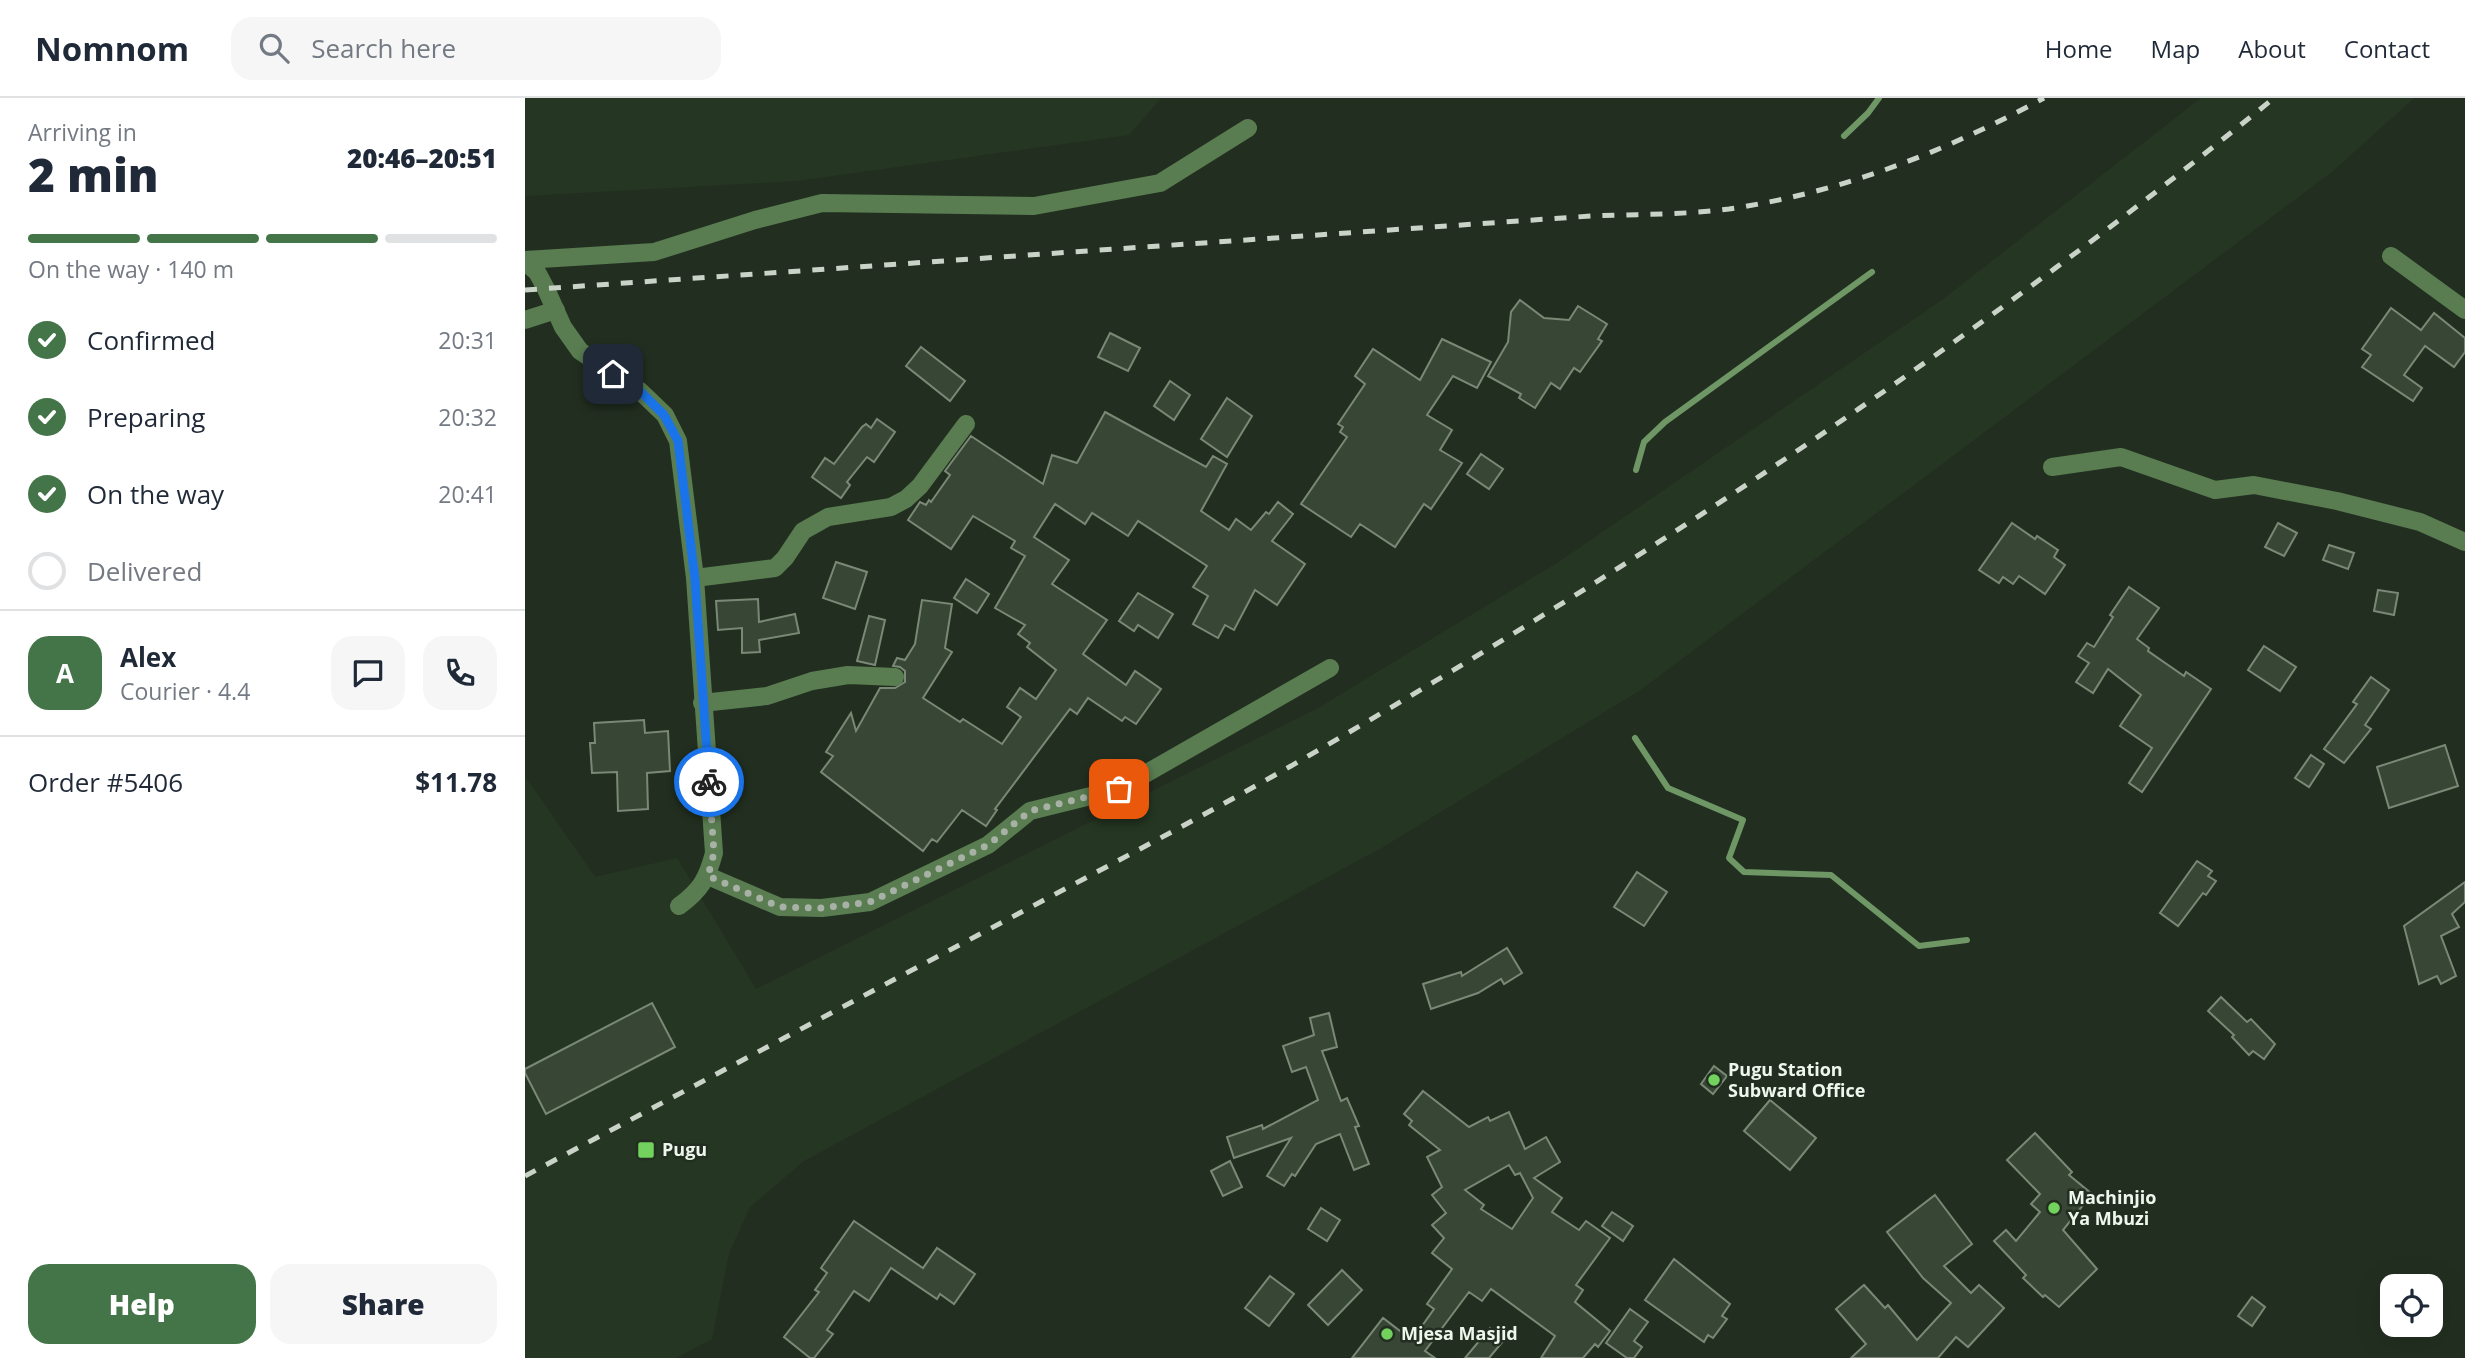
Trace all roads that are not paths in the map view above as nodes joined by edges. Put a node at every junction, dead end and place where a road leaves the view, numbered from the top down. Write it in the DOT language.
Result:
graph roads {
  1 [pos="1248,128"];
  2 [pos="2391,256"];
  3 [pos="525,261"];
  4 [pos="556,310"];
  5 [pos="2465,310"];
  6 [pos="525,320"];
  7 [pos="966,424"];
  8 [pos="2052,467"];
  9 [pos="2465,542"];
  10 [pos="695,579"];
  11 [pos="1330,668"];
  12 [pos="895,677"];
  13 [pos="702,703"];
  14 [pos="708,876"];
  15 [pos="679,906"];
  1 -- 3 [label="street"];
  2 -- 5 [label="street"];
  3 -- 4 [label="street"];
  4 -- 6 [label="street"];
  4 -- 10 [label="street"];
  7 -- 10 [label="street"];
  8 -- 9 [label="street"];
  10 -- 13 [label="street"];
  11 -- 14 [label="street"];
  12 -- 13 [label="street"];
  13 -- 14 [label="street"];
  14 -- 15 [label="street"];
}
